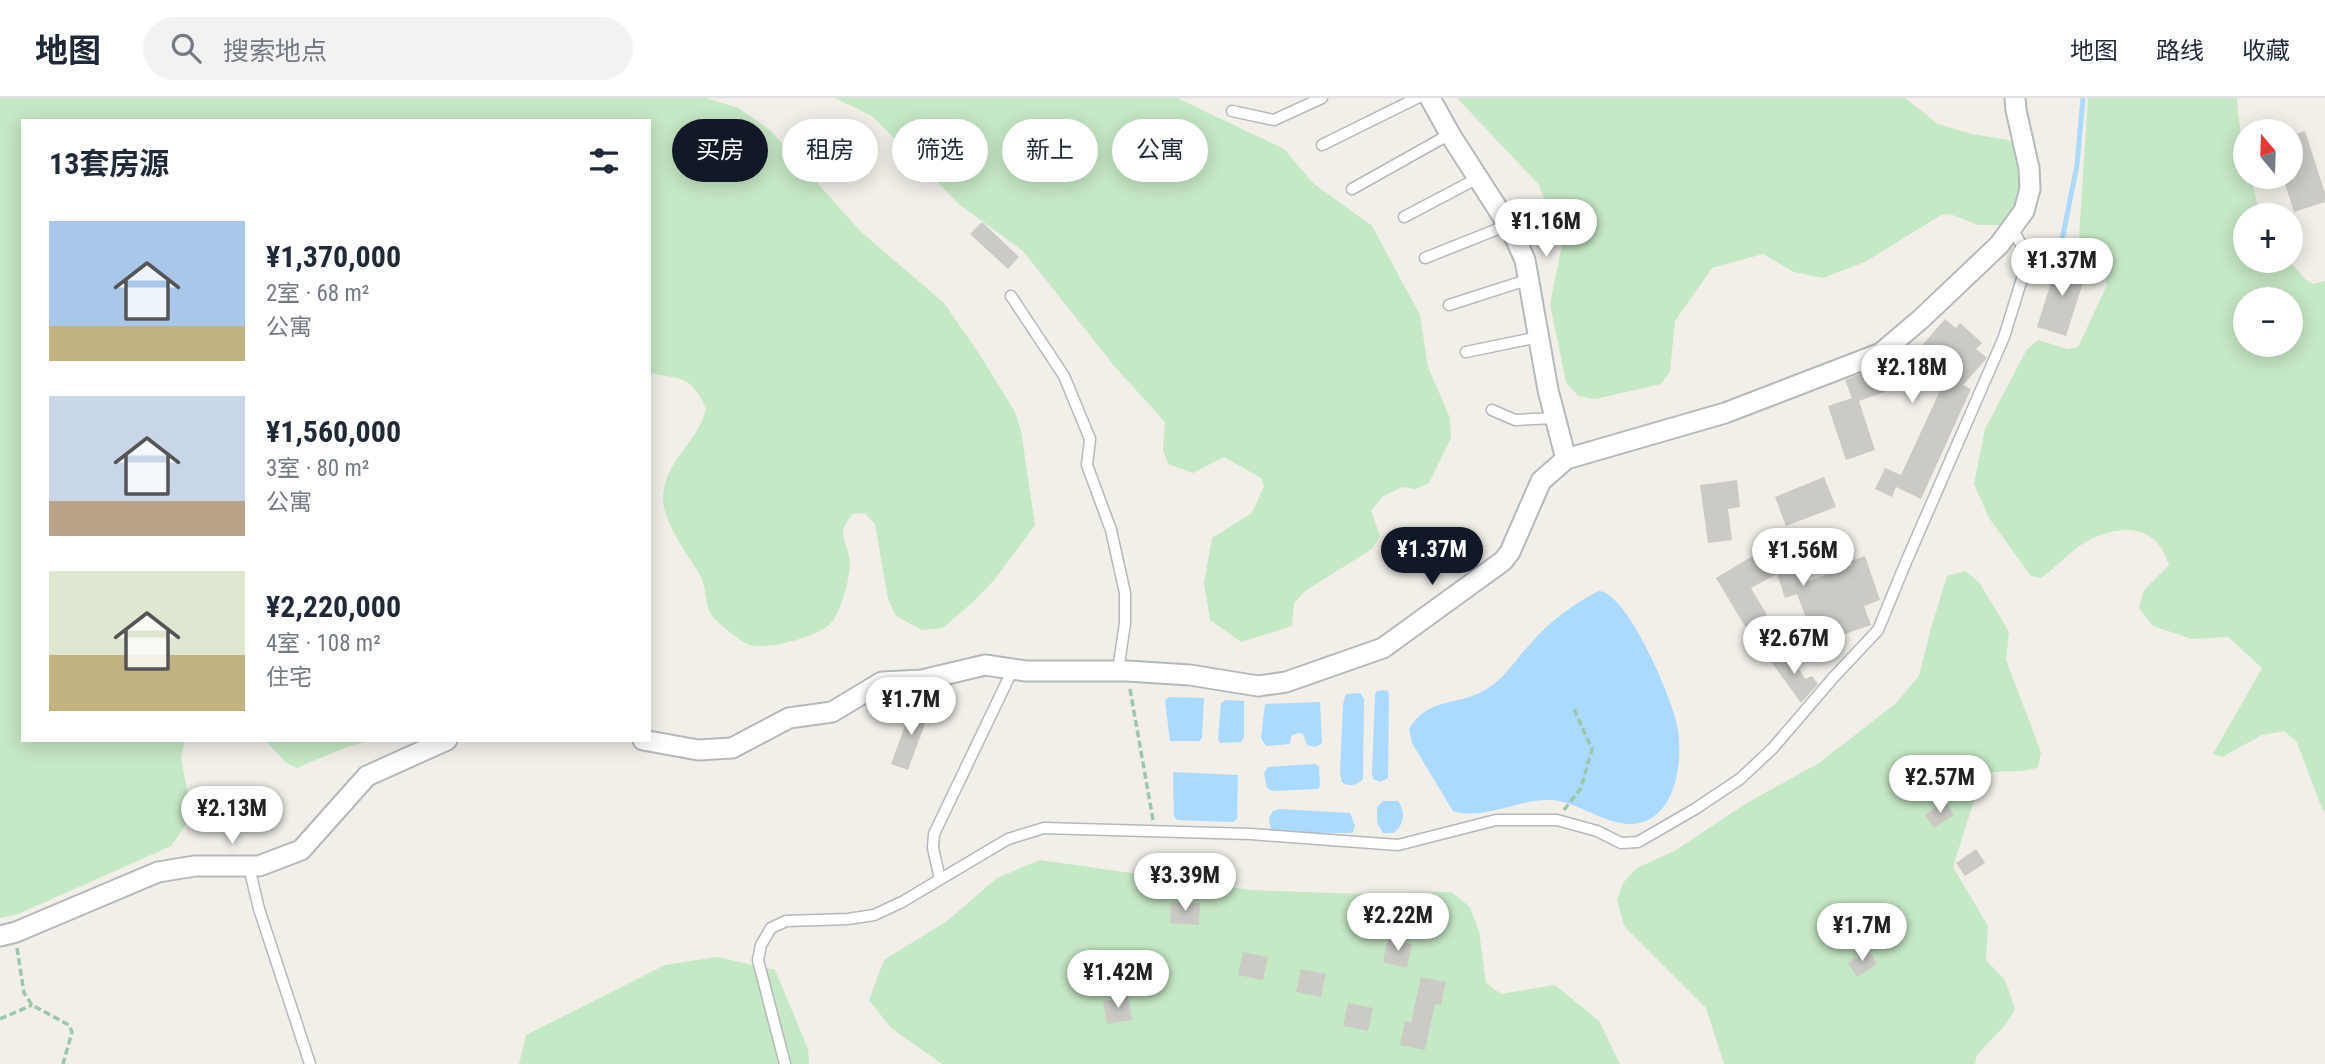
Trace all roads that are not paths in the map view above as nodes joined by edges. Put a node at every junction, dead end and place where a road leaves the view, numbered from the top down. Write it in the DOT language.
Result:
graph roads {
  1 [pos="1322,98"];
  2 [pos="1417,98"];
  3 [pos="1430,98"];
  4 [pos="2015,98"];
  5 [pos="1232,111"];
  6 [pos="1450,134"];
  7 [pos="1322,145"];
  8 [pos="1478,178"];
  9 [pos="1352,189"];
  10 [pos="1404,217"];
  11 [pos="1508,225"];
  12 [pos="2011,228"];
  13 [pos="1425,258"];
  14 [pos="1530,279"];
  15 [pos="1011,296"];
  16 [pos="1448,305"];
  17 [pos="1539,337"];
  18 [pos="1466,352"];
  19 [pos="1492,410"];
  20 [pos="1555,418"];
  21 [pos="1566,458"];
  22 [pos="1013,669"];
  23 [pos="1123,671"];
  24 [pos="651,741"];
  25 [pos="443,742"];
  26 [pos="249,867"];
  27 [pos="940,879"];
  28 [pos="8,934"];
  29 [pos="310,1064"];
  30 [pos="785,1064"];
  1 -- 5 [label="lane"];
  2 -- 7 [label="lane"];
  3 -- 6 [label="street"];
  4 -- 12 [label="street"];
  6 -- 8 [label="street"];
  6 -- 9 [label="lane"];
  8 -- 10 [label="lane"];
  8 -- 11 [label="street"];
  11 -- 13 [label="lane"];
  11 -- 14 [label="street"];
  12 -- 21 [label="street"];
  12 -- 27 [label="lane"];
  14 -- 16 [label="lane"];
  14 -- 17 [label="street"];
  15 -- 23 [label="lane"];
  17 -- 18 [label="lane"];
  17 -- 20 [label="street"];
  19 -- 20 [label="lane"];
  20 -- 21 [label="street"];
  21 -- 23 [label="street"];
  22 -- 23 [label="street"];
  22 -- 24 [label="street"];
  22 -- 27 [label="lane"];
  25 -- 26 [label="street"];
  26 -- 28 [label="street"];
  26 -- 29 [label="lane"];
  27 -- 30 [label="lane"];
}
